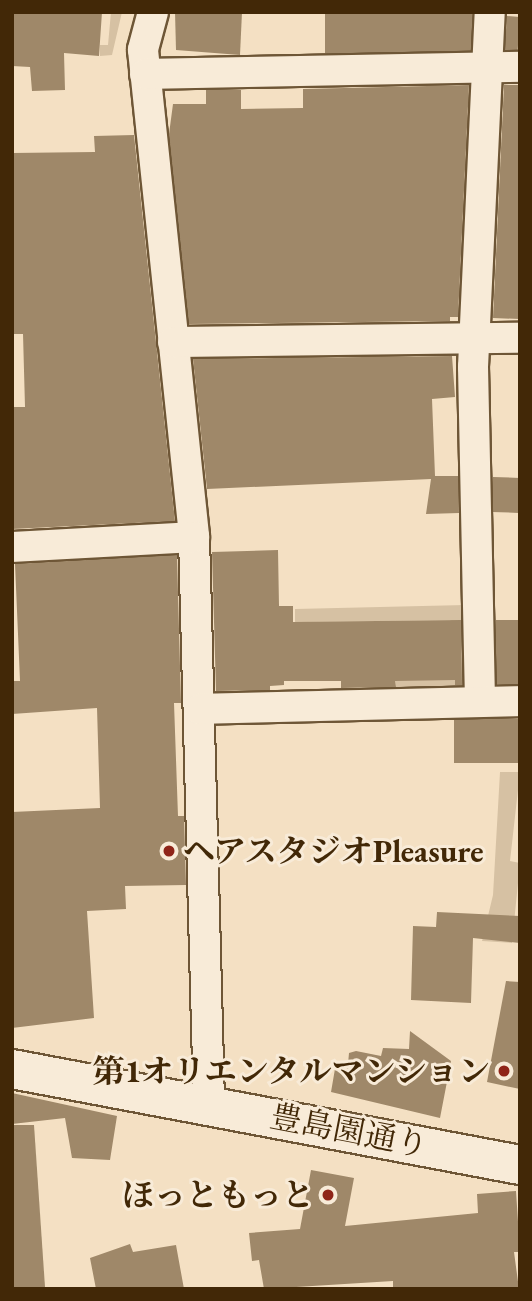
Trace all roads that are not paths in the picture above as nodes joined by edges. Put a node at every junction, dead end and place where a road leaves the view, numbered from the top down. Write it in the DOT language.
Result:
graph roads {
  1 [pos="153,12"];
  2 [pos="490,12"];
  3 [pos="488,67"];
  4 [pos="520,67"];
  5 [pos="145,74"];
  6 [pos="477,336"];
  7 [pos="520,338"];
  8 [pos="173,342"];
  9 [pos="194,537"];
  10 [pos="12,547"];
  11 [pos="480,701"];
  12 [pos="520,701"];
  13 [pos="200,709"];
  14 [pos="12,1069"];
  15 [pos="209,1104"];
  16 [pos="520,1165"];
  1 -- 5 [label="street"];
  2 -- 3 [label="street"];
  3 -- 4 [label="street"];
  3 -- 5 [label="street"];
  3 -- 6 [label="street"];
  5 -- 8 [label="street"];
  6 -- 7 [label="street"];
  6 -- 8 [label="street"];
  6 -- 11 [label="street"];
  8 -- 9 [label="street"];
  9 -- 10 [label="street"];
  9 -- 13 [label="street"];
  11 -- 12 [label="street"];
  11 -- 13 [label="street"];
  13 -- 15 [label="street"];
  14 -- 15 [label="street, 豊島園通り"];
  15 -- 16 [label="street, 豊島園通り"];
}
